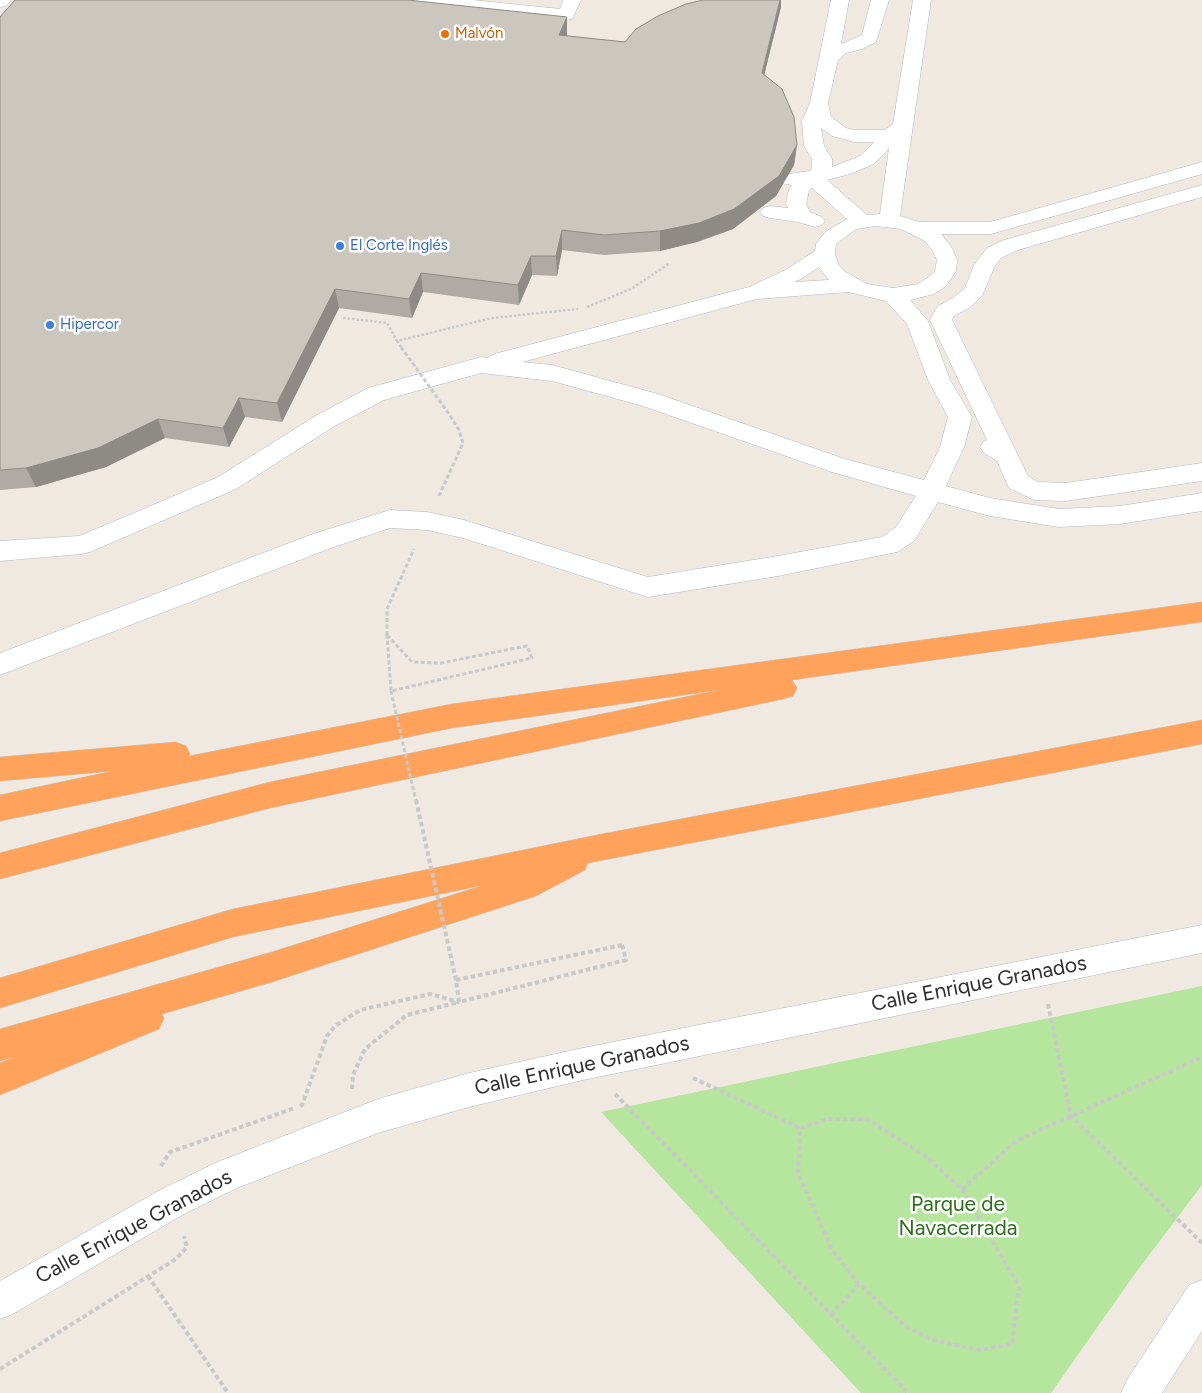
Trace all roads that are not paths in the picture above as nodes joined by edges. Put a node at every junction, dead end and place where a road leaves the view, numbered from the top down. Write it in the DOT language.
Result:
graph roads {
  1 [pos="423,0"];
  2 [pos="840,0"];
  3 [pos="880,0"];
  4 [pos="922,0"];
  5 [pos="569,8"];
  6 [pos="829,58"];
  7 [pos="819,102"];
  8 [pos="896,130"];
  9 [pos="1202,168"];
  10 [pos="815,176"];
  11 [pos="788,179"];
  12 [pos="1202,191"];
  13 [pos="770,212"];
  14 [pos="802,216"];
  15 [pos="889,220"];
  16 [pos="862,221"];
  17 [pos="918,228"];
  18 [pos="990,228"];
  19 [pos="840,229"];
  20 [pos="825,254"];
  21 [pos="947,260"];
  22 [pos="850,285"];
  23 [pos="758,292"];
  24 [pos="893,295"];
  25 [pos="481,365"];
  26 [pos="960,417"];
  27 [pos="1007,456"];
  28 [pos="1202,472"];
  29 [pos="931,492"];
  30 [pos="1202,502"];
  31 [pos="0,551"];
  32 [pos="1202,612"];
  33 [pos="1017,639"];
  34 [pos="0,664"];
  35 [pos="1202,732"];
  36 [pos="247,756"];
  37 [pos="0,770"];
  38 [pos="0,808"];
  39 [pos="602,846"];
  40 [pos="0,866"];
  41 [pos="1202,939"];
  42 [pos="272,967"];
  43 [pos="0,993"];
  44 [pos="0,1044"];
  45 [pos="0,1079"];
  46 [pos="1202,1298"];
  47 [pos="0,1301"];
  48 [pos="1140,1393"];
  1 -- 5 [label="street"];
  2 -- 6 [label="street"];
  3 -- 6 [label="street"];
  4 -- 8 [label="street"];
  6 -- 7 [label="street"];
  7 -- 8 [label="street"];
  7 -- 10 [label="street"];
  8 -- 10 [label="street"];
  8 -- 15 [label="street"];
  9 -- 18 [label="street"];
  10 -- 11 [label="street"];
  10 -- 14 [label="street"];
  10 -- 16 [label="street"];
  12 -- 27 [label="street"];
  13 -- 14 [label="street"];
  14 -- 19 [label="street"];
  15 -- 16 [label="street"];
  15 -- 17 [label="street"];
  16 -- 19 [label="street"];
  17 -- 18 [label="street"];
  17 -- 21 [label="street"];
  18 -- 21 [label="street"];
  19 -- 20 [label="street"];
  20 -- 22 [label="street"];
  20 -- 23 [label="street"];
  21 -- 24 [label="street"];
  22 -- 23 [label="street"];
  22 -- 24 [label="street"];
  23 -- 25 [label="street"];
  24 -- 26 [label="street"];
  25 -- 29 [label="street"];
  25 -- 31 [label="street"];
  26 -- 27 [label="street"];
  26 -- 29 [label="street"];
  27 -- 28 [label="street"];
  29 -- 30 [label="street"];
  29 -- 34 [label="street"];
  32 -- 33 [label="highway"];
  33 -- 36 [label="highway"];
  33 -- 40 [label="highway"];
  35 -- 39 [label="highway"];
  36 -- 37 [label="highway"];
  36 -- 38 [label="highway"];
  39 -- 42 [label="highway"];
  39 -- 43 [label="highway"];
  41 -- 47 [label="street, Calle Enrique Granados"];
  42 -- 44 [label="highway"];
  42 -- 45 [label="highway"];
  46 -- 48 [label="street"];
}
